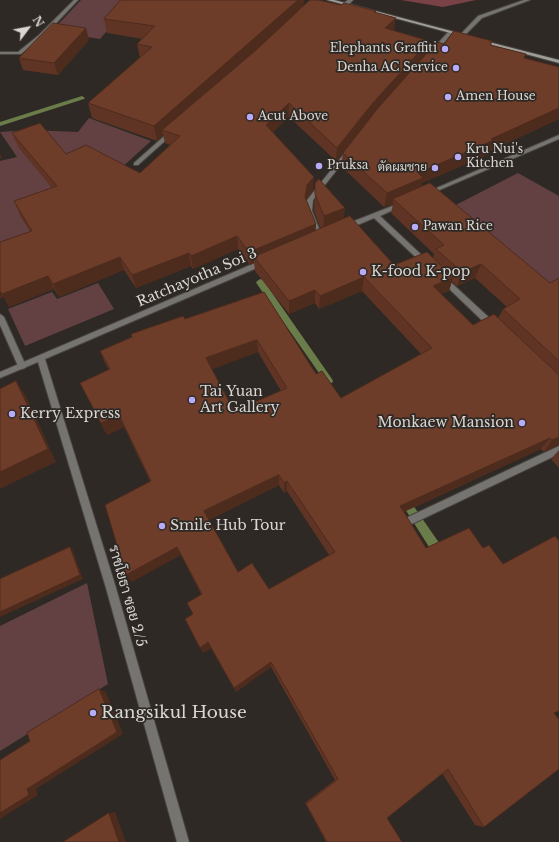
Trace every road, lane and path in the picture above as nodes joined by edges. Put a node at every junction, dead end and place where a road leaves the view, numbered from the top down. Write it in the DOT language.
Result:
graph roads {
  1 [pos="76,0"];
  2 [pos="329,0"];
  3 [pos="351,0"];
  4 [pos="528,0"];
  5 [pos="346,4"];
  6 [pos="451,32"];
  7 [pos="462,35"];
  8 [pos="469,37"];
  9 [pos="477,39"];
  10 [pos="0,53"];
  11 [pos="430,55"];
  12 [pos="559,62"];
  13 [pos="176,129"];
  14 [pos="559,137"];
  15 [pos="354,144"];
  16 [pos="136,164"];
  17 [pos="419,196"];
  18 [pos="405,203"];
  19 [pos="375,215"];
  20 [pos="341,230"];
  21 [pos="313,241"];
  22 [pos="271,259"];
  23 [pos="432,269"];
  24 [pos="438,274"];
  25 [pos="0,317"];
  26 [pos="501,334"];
  27 [pos="41,358"];
  28 [pos="22,366"];
  29 [pos="0,375"];
  30 [pos="559,450"];
  31 [pos="411,520"];
  32 [pos="183,842"];
  1 -- 10 [label="street"];
  2 -- 5 [label="main road"];
  3 -- 5 [label="street"];
  4 -- 7 [label="street"];
  5 -- 6 [label="main road"];
  6 -- 7 [label="main road"];
  6 -- 11 [label="street"];
  7 -- 8 [label="main road"];
  9 -- 12 [label="main road"];
  13 -- 16 [label="street"];
  14 -- 17 [label="street"];
  15 -- 21 [label="street"];
  18 -- 19 [label="street"];
  19 -- 20 [label="street"];
  19 -- 23 [label="street"];
  22 -- 27 [label="street, Ratchayotha Soi 3"];
  24 -- 26 [label="street"];
  25 -- 28 [label="street"];
  27 -- 28 [label="street, Ratchayotha Soi 3"];
  27 -- 32 [label="street, ราชโยธา ซอย 2/5"];
  28 -- 29 [label="street, Ratchayotha Soi 3"];
  30 -- 31 [label="street"];
}
